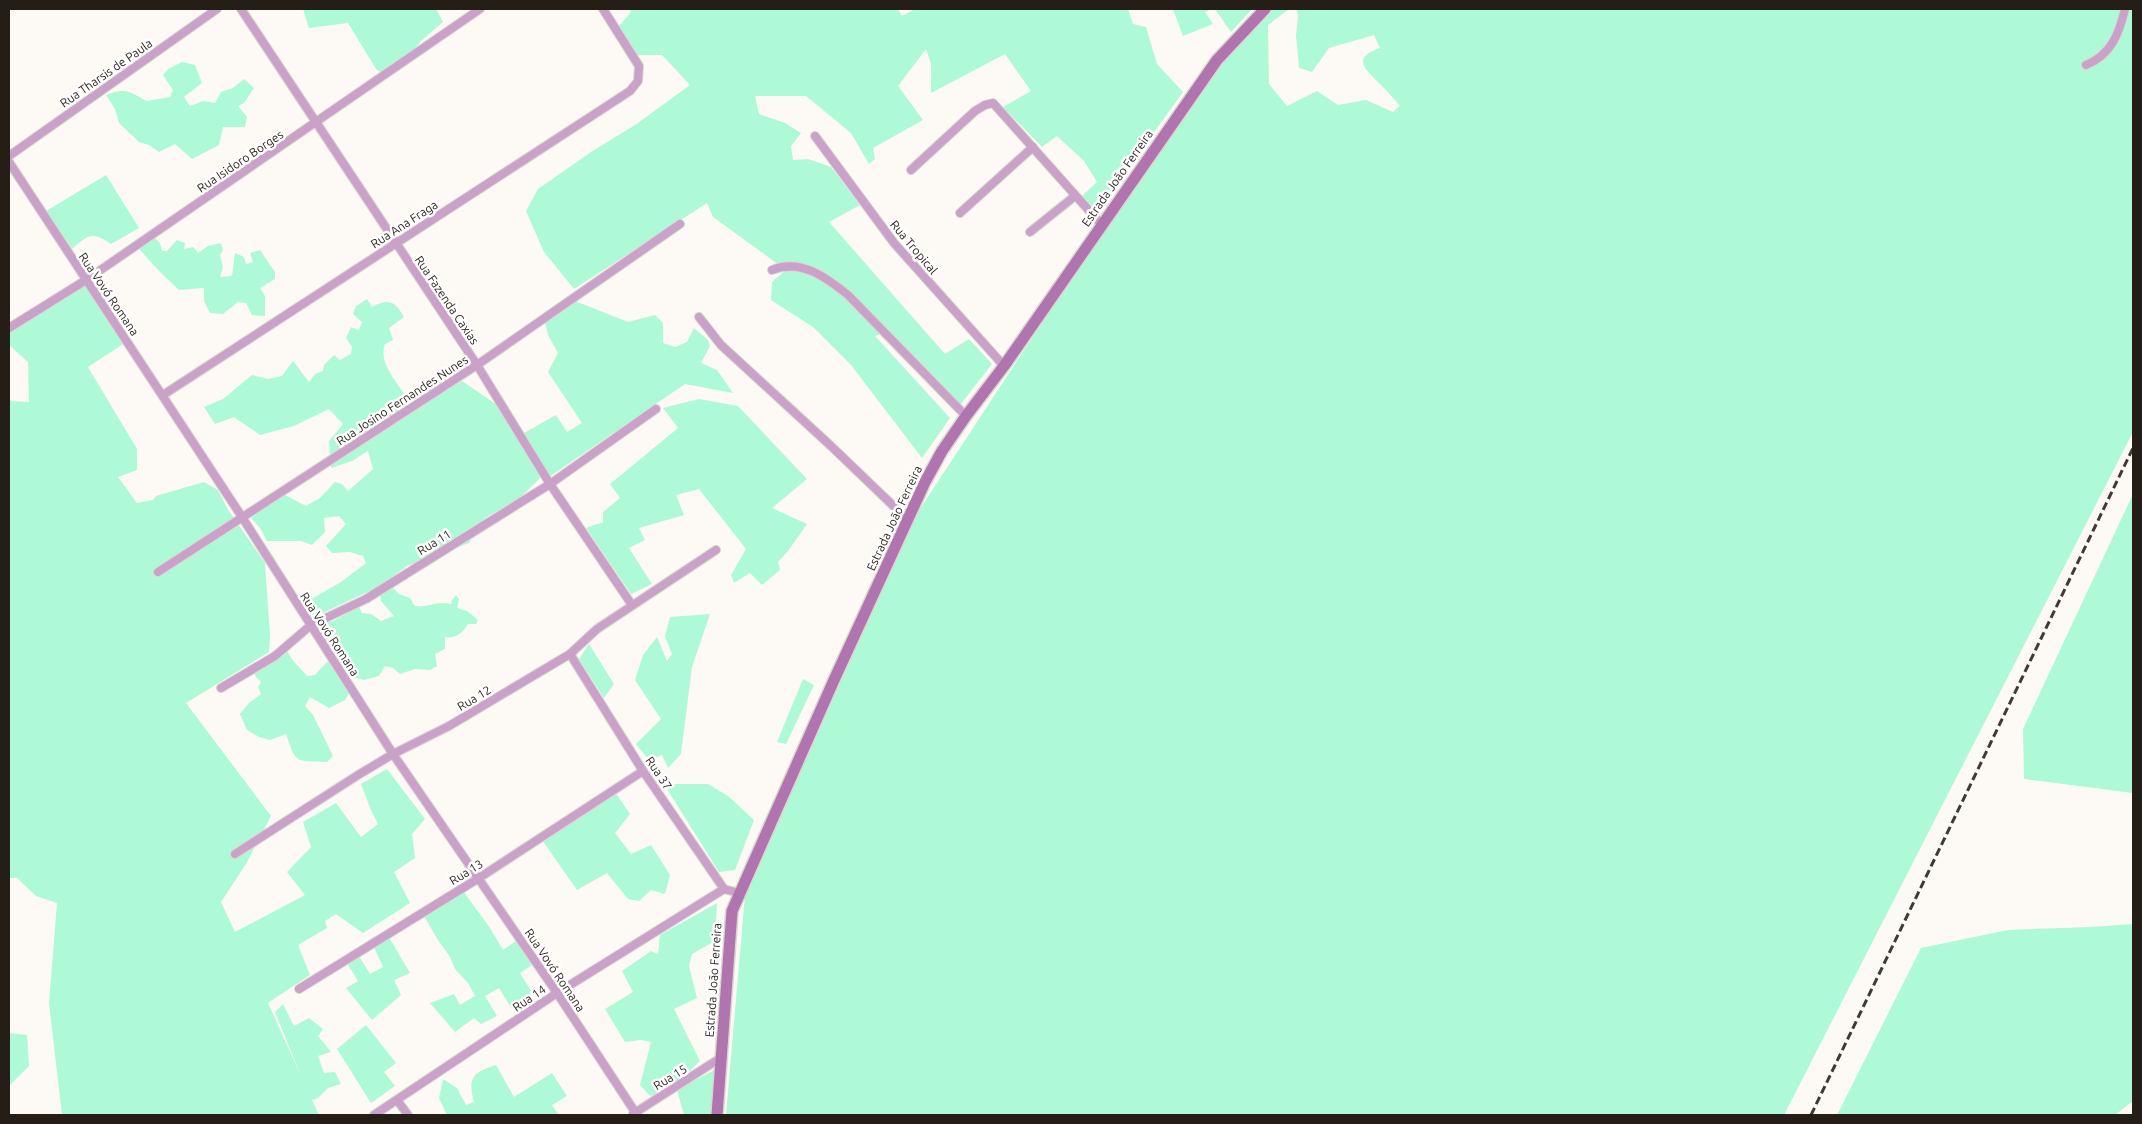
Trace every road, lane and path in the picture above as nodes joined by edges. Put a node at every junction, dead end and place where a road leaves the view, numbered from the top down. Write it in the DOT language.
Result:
graph roads {
  1 [pos="217,9"];
  2 [pos="241,9"];
  3 [pos="480,9"];
  4 [pos="603,9"];
  5 [pos="1265,9"];
  6 [pos="2125,9"];
  7 [pos="2086,65"];
  8 [pos="317,122"];
  9 [pos="815,136"];
  10 [pos="1033,147"];
  11 [pos="9,156"];
  12 [pos="9,162"];
  13 [pos="911,170"];
  14 [pos="1075,196"];
  15 [pos="960,213"];
  16 [pos="680,224"];
  17 [pos="1101,224"];
  18 [pos="1030,232"];
  19 [pos="395,243"];
  20 [pos="772,270"];
  21 [pos="86,280"];
  22 [pos="699,317"];
  23 [pos="9,328"];
  24 [pos="477,365"];
  25 [pos="1004,366"];
  26 [pos="163,395"];
  27 [pos="656,410"];
  28 [pos="966,416"];
  29 [pos="550,484"];
  30 [pos="242,517"];
  31 [pos="907,519"];
  32 [pos="716,550"];
  33 [pos="158,572"];
  34 [pos="632,605"];
  35 [pos="311,625"];
  36 [pos="570,654"];
  37 [pos="221,688"];
  38 [pos="393,754"];
  39 [pos="644,770"];
  40 [pos="235,854"];
  41 [pos="479,878"];
  42 [pos="724,889"];
  43 [pos="739,893"];
  44 [pos="299,989"];
  45 [pos="557,993"];
  46 [pos="722,1058"];
  47 [pos="397,1100"];
  48 [pos="634,1114"];
  49 [pos="374,1115"];
  50 [pos="408,1115"];
  51 [pos="717,1115"];
  1 -- 11 [label="street, Rua Tharsis de Paula"];
  2 -- 8 [label="street, Rua Fazenda Caxias"];
  3 -- 8 [label="street, Rua Isidoro Borges"];
  4 -- 19 [label="street, Rua Ana Fraga"];
  5 -- 17 [label="street, Estrada João Ferreira"];
  6 -- 7 [label="street"];
  8 -- 19 [label="street, Rua Fazenda Caxias"];
  8 -- 21 [label="street, Rua Isidoro Borges"];
  9 -- 25 [label="street, Rua Tropical"];
  10 -- 13 [label="street"];
  10 -- 14 [label="street"];
  10 -- 15 [label="street"];
  12 -- 21 [label="street, Rua Vovó Romana"];
  14 -- 17 [label="street"];
  14 -- 18 [label="street"];
  16 -- 24 [label="street, Rua Josino Fernandes Nunes"];
  17 -- 25 [label="street, Estrada João Ferreira"];
  19 -- 24 [label="street, Rua Fazenda Caxias"];
  19 -- 26 [label="street, Rua Ana Fraga"];
  20 -- 28 [label="street"];
  21 -- 23 [label="street, Rua Isidoro Borges"];
  21 -- 26 [label="street, Rua Vovó Romana"];
  22 -- 31 [label="street"];
  24 -- 29 [label="street, Rua Fazenda Caxias"];
  24 -- 30 [label="street, Rua Josino Fernandes Nunes"];
  25 -- 28 [label="street, Estrada João Ferreira"];
  26 -- 30 [label="street, Rua Vovó Romana"];
  27 -- 29 [label="street, Rua 11"];
  28 -- 31 [label="street, Estrada João Ferreira"];
  29 -- 34 [label="street, Rua Fazenda Caxias"];
  29 -- 35 [label="street, Rua 11"];
  30 -- 33 [label="street, Rua Josino Fernandes Nunes"];
  30 -- 35 [label="street, Rua Vovó Romana"];
  31 -- 43 [label="street, Estrada João Ferreira"];
  32 -- 34 [label="street, Rua 12"];
  34 -- 36 [label="street, Rua 12"];
  35 -- 37 [label="street, Rua 11"];
  35 -- 38 [label="street, Rua Vovó Romana"];
  36 -- 38 [label="street, Rua 12"];
  36 -- 39 [label="street, Rua 37"];
  38 -- 40 [label="street, Rua 12"];
  38 -- 41 [label="street, Rua Vovó Romana"];
  39 -- 41 [label="street, Rua 13"];
  39 -- 42 [label="street, Rua 37"];
  41 -- 44 [label="street, Rua 13"];
  41 -- 45 [label="street, Rua Vovó Romana"];
  42 -- 43 [label="street"];
  42 -- 45 [label="street, Rua 14"];
  43 -- 46 [label="street, Estrada João Ferreira"];
  45 -- 47 [label="street, Rua 14"];
  45 -- 48 [label="street, Rua Vovó Romana"];
  46 -- 48 [label="street, Rua 15"];
  46 -- 51 [label="street, Estrada João Ferreira"];
  47 -- 49 [label="street, Rua 14"];
  47 -- 50 [label="street"];
}
